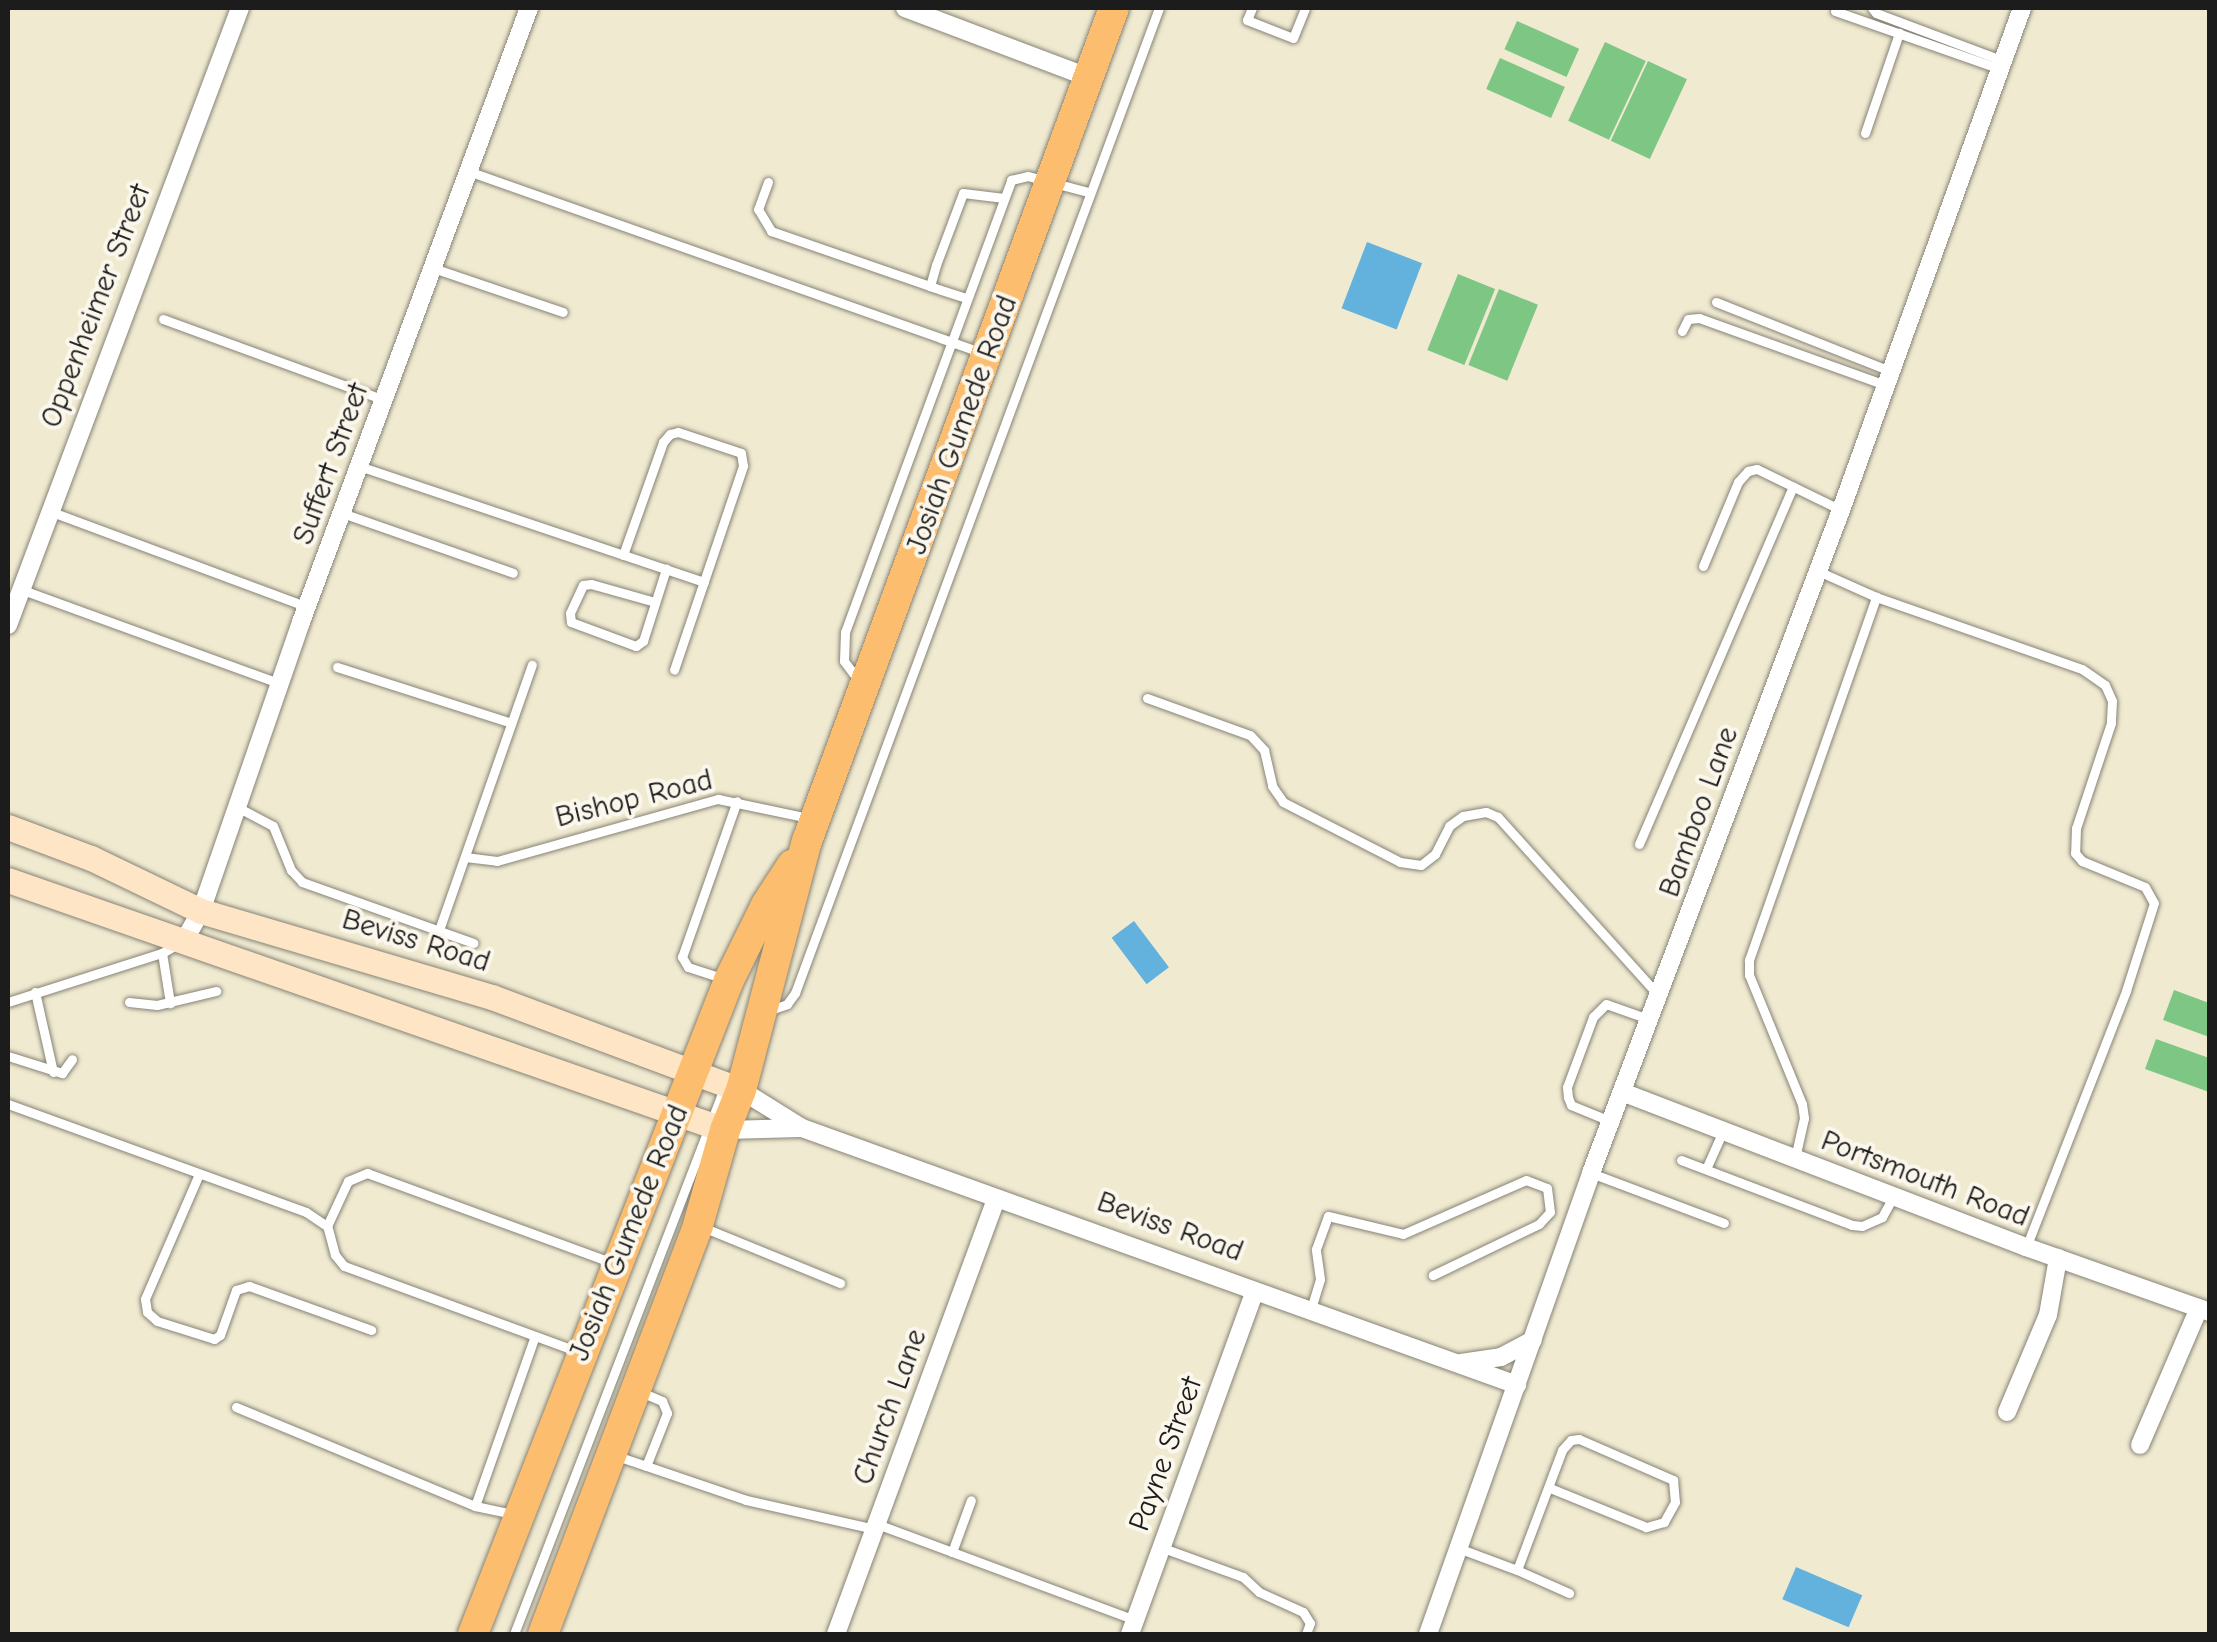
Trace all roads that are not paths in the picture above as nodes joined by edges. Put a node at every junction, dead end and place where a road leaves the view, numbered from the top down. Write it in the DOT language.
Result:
graph roads {
  1 [pos="240,8"];
  2 [pos="529,8"];
  3 [pos="905,8"];
  4 [pos="1114,8"];
  5 [pos="1159,8"];
  6 [pos="1252,8"];
  7 [pos="1304,8"];
  8 [pos="1872,8"];
  9 [pos="2022,8"];
  10 [pos="1835,11"];
  11 [pos="1899,34"];
  12 [pos="2002,65"];
  13 [pos="1088,76"];
  14 [pos="1865,133"];
  15 [pos="468,172"];
  16 [pos="1051,180"];
  17 [pos="768,182"];
  18 [pos="1088,192"];
  19 [pos="1002,198"];
  20 [pos="433,268"];
  21 [pos="930,286"];
  22 [pos="966,298"];
  23 [pos="1716,302"];
  24 [pos="563,312"];
  25 [pos="163,319"];
  26 [pos="1682,331"];
  27 [pos="950,342"];
  28 [pos="988,355"];
  29 [pos="1888,378"];
  30 [pos="384,400"];
  31 [pos="359,466"];
  32 [pos="1793,487"];
  33 [pos="1841,510"];
  34 [pos="48,511"];
  35 [pos="342,513"];
  36 [pos="623,555"];
  37 [pos="1703,566"];
  38 [pos="666,569"];
  39 [pos="1818,571"];
  40 [pos="513,573"];
  41 [pos="704,582"];
  42 [pos="20,589"];
  43 [pos="1876,596"];
  44 [pos="655,602"];
  45 [pos="307,606"];
  46 [pos="8,625"];
  47 [pos="532,665"];
  48 [pos="337,667"];
  49 [pos="674,670"];
  50 [pos="280,684"];
  51 [pos="867,688"];
  52 [pos="1147,698"];
  53 [pos="511,723"];
  54 [pos="736,800"];
  55 [pos="239,808"];
  56 [pos="8,827"];
  57 [pos="811,830"];
  58 [pos="1640,844"];
  59 [pos="464,857"];
  60 [pos="8,880"];
  61 [pos="202,911"];
  62 [pos="439,930"];
  63 [pos="185,938"];
  64 [pos="473,943"];
  65 [pos="162,953"];
  66 [pos="729,980"];
  67 [pos="216,991"];
  68 [pos="35,992"];
  69 [pos="1660,998"];
  70 [pos="8,1002"];
  71 [pos="130,1002"];
  72 [pos="170,1003"];
  73 [pos="762,1012"];
  74 [pos="1651,1020"];
  75 [pos="8,1056"];
  76 [pos="72,1059"];
  77 [pos="53,1072"];
  78 [pos="693,1073"];
  79 [pos="733,1088"];
  80 [pos="1622,1092"];
  81 [pos="8,1104"];
  82 [pos="678,1112"];
  83 [pos="1610,1121"];
  84 [pos="718,1127"];
  85 [pos="802,1128"];
  86 [pos="1723,1131"];
  87 [pos="1795,1158"];
  88 [pos="1681,1160"];
  89 [pos="1706,1168"];
  90 [pos="1590,1173"];
  91 [pos="198,1174"];
  92 [pos="1894,1196"];
  93 [pos="996,1199"];
  94 [pos="1724,1223"];
  95 [pos="698,1225"];
  96 [pos="326,1226"];
  97 [pos="2026,1247"];
  98 [pos="2058,1258"];
  99 [pos="616,1264"];
  100 [pos="1434,1276"];
  101 [pos="840,1283"];
  102 [pos="1254,1292"];
  103 [pos="2204,1310"];
  104 [pos="1310,1312"];
  105 [pos="371,1330"];
  106 [pos="535,1336"];
  107 [pos="1533,1340"];
  108 [pos="580,1352"];
  109 [pos="1455,1364"];
  110 [pos="1516,1385"];
  111 [pos="636,1390"];
  112 [pos="236,1407"];
  113 [pos="2007,1412"];
  114 [pos="2140,1445"];
  115 [pos="612,1454"];
  116 [pos="646,1466"];
  117 [pos="1550,1488"];
  118 [pos="972,1500"];
  119 [pos="475,1506"];
  120 [pos="520,1516"];
  121 [pos="876,1526"];
  122 [pos="1161,1548"];
  123 [pos="1458,1548"];
  124 [pos="952,1552"];
  125 [pos="1517,1570"];
  126 [pos="1569,1593"];
  127 [pos="1132,1627"];
  128 [pos="473,1634"];
  129 [pos="514,1634"];
  130 [pos="544,1634"];
  131 [pos="836,1634"];
  132 [pos="1306,1634"];
  133 [pos="1428,1634"];
  1 -- 34 [label="street, Oppenheimer Street"];
  2 -- 15 [label="street, Suffert Street"];
  3 -- 13 [label="street"];
  4 -- 13 [label="main road, Josiah Gumede Road"];
  5 -- 18 [label="lane"];
  6 -- 7 [label="lane"];
  8 -- 12 [label="lane"];
  9 -- 12 [label="street, Bamboo Lane"];
  10 -- 11 [label="lane"];
  11 -- 12 [label="lane"];
  11 -- 14 [label="lane"];
  12 -- 29 [label="street, Bamboo Lane"];
  13 -- 16 [label="main road, Josiah Gumede Road"];
  15 -- 20 [label="street, Suffert Street"];
  15 -- 27 [label="lane"];
  16 -- 18 [label="lane"];
  16 -- 19 [label="lane"];
  16 -- 28 [label="main road, Josiah Gumede Road"];
  17 -- 21 [label="lane"];
  18 -- 73 [label="lane"];
  19 -- 21 [label="lane"];
  19 -- 22 [label="lane"];
  20 -- 24 [label="lane"];
  20 -- 30 [label="street, Suffert Street"];
  21 -- 22 [label="lane"];
  22 -- 27 [label="lane"];
  23 -- 29 [label="lane"];
  25 -- 30 [label="lane"];
  26 -- 29 [label="lane"];
  27 -- 28 [label="lane"];
  27 -- 51 [label="lane"];
  28 -- 51 [label="main road, Josiah Gumede Road"];
  29 -- 33 [label="street, Bamboo Lane"];
  30 -- 31 [label="street, Suffert Street"];
  31 -- 35 [label="street, Suffert Street"];
  31 -- 36 [label="lane"];
  32 -- 33 [label="lane"];
  32 -- 37 [label="lane"];
  32 -- 58 [label="lane"];
  33 -- 39 [label="street, Bamboo Lane"];
  34 -- 42 [label="street, Oppenheimer Street"];
  34 -- 45 [label="lane"];
  35 -- 40 [label="lane"];
  35 -- 45 [label="street, Suffert Street"];
  36 -- 38 [label="lane"];
  36 -- 41 [label="lane"];
  38 -- 41 [label="lane"];
  38 -- 44 [label="lane"];
  39 -- 43 [label="lane"];
  39 -- 69 [label="street, Bamboo Lane"];
  41 -- 49 [label="lane"];
  42 -- 46 [label="street, Oppenheimer Street"];
  42 -- 50 [label="lane"];
  43 -- 87 [label="lane"];
  43 -- 97 [label="lane"];
  44 -- 44 [label="lane"];
  45 -- 50 [label="street, Suffert Street"];
  47 -- 53 [label="lane"];
  48 -- 53 [label="lane"];
  50 -- 55 [label="street, Suffert Street"];
  51 -- 57 [label="main road, Josiah Gumede Road"];
  52 -- 69 [label="lane"];
  53 -- 59 [label="lane"];
  54 -- 57 [label="lane, Bishop Road"];
  54 -- 59 [label="lane, Bishop Road"];
  54 -- 66 [label="lane"];
  55 -- 61 [label="street, Suffert Street"];
  55 -- 62 [label="lane"];
  56 -- 61 [label="main road, Beviss Road"];
  57 -- 66 [label="main road, Josiah Gumede Road"];
  57 -- 73 [label="main road, Josiah Gumede Road"];
  59 -- 62 [label="lane"];
  60 -- 63 [label="main road, Beviss Road"];
  61 -- 63 [label="street, Suffert Street"];
  61 -- 78 [label="main road, Beviss Road"];
  62 -- 64 [label="lane"];
  63 -- 65 [label="lane"];
  63 -- 82 [label="main road, Beviss Road"];
  65 -- 68 [label="lane"];
  65 -- 72 [label="lane"];
  66 -- 78 [label="main road, Josiah Gumede Road"];
  67 -- 72 [label="lane"];
  68 -- 70 [label="lane"];
  68 -- 77 [label="lane"];
  69 -- 74 [label="street, Bamboo Lane"];
  71 -- 72 [label="lane"];
  73 -- 79 [label="main road, Josiah Gumede Road"];
  74 -- 80 [label="street, Bamboo Lane"];
  74 -- 83 [label="lane"];
  75 -- 77 [label="lane"];
  76 -- 77 [label="lane"];
  78 -- 79 [label="main road, Beviss Road"];
  78 -- 82 [label="main road, Josiah Gumede Road"];
  79 -- 84 [label="main road, Josiah Gumede Road"];
  79 -- 85 [label="street, Beviss Road"];
  80 -- 83 [label="street, Bamboo Lane"];
  80 -- 86 [label="street, Portsmouth Road"];
  81 -- 91 [label="lane"];
  82 -- 84 [label="main road, Beviss Road"];
  82 -- 99 [label="main road, Josiah Gumede Road"];
  83 -- 90 [label="street, Bamboo Lane"];
  84 -- 85 [label="street, Beviss Road"];
  84 -- 95 [label="main road, Josiah Gumede Road"];
  84 -- 129 [label="lane"];
  85 -- 93 [label="street, Beviss Road"];
  86 -- 87 [label="street, Portsmouth Road"];
  86 -- 89 [label="lane"];
  87 -- 92 [label="street, Portsmouth Road"];
  88 -- 89 [label="lane"];
  89 -- 92 [label="lane"];
  90 -- 94 [label="lane"];
  90 -- 107 [label="street, Bamboo Lane"];
  91 -- 96 [label="lane"];
  91 -- 105 [label="lane"];
  92 -- 97 [label="street, Portsmouth Road"];
  93 -- 102 [label="street, Beviss Road"];
  93 -- 121 [label="street, Church Lane"];
  95 -- 101 [label="lane"];
  95 -- 111 [label="main road, Josiah Gumede Road"];
  96 -- 99 [label="lane"];
  96 -- 106 [label="lane"];
  97 -- 98 [label="street, Portsmouth Road"];
  98 -- 103 [label="street, Portsmouth Road"];
  98 -- 113 [label="street"];
  99 -- 108 [label="main road, Josiah Gumede Road"];
  100 -- 104 [label="lane"];
  102 -- 104 [label="street, Beviss Road"];
  102 -- 122 [label="street, Payne Street"];
  103 -- 114 [label="street"];
  104 -- 109 [label="street, Beviss Road"];
  106 -- 108 [label="lane"];
  106 -- 119 [label="lane"];
  107 -- 109 [label="street"];
  107 -- 110 [label="street, Bamboo Lane"];
  108 -- 120 [label="main road, Josiah Gumede Road"];
  109 -- 110 [label="street, Beviss Road"];
  110 -- 123 [label="street, Bamboo Lane"];
  111 -- 115 [label="main road, Josiah Gumede Road"];
  111 -- 116 [label="lane"];
  112 -- 119 [label="lane"];
  115 -- 116 [label="lane"];
  115 -- 130 [label="main road, Josiah Gumede Road"];
  116 -- 121 [label="lane"];
  117 -- 117 [label="lane"];
  117 -- 125 [label="lane"];
  118 -- 124 [label="lane"];
  119 -- 120 [label="lane"];
  120 -- 128 [label="main road, Josiah Gumede Road"];
  121 -- 124 [label="lane"];
  121 -- 131 [label="street, Church Lane"];
  122 -- 127 [label="street, Payne Street"];
  122 -- 132 [label="lane"];
  123 -- 125 [label="lane"];
  123 -- 133 [label="street, Bamboo Lane"];
  124 -- 127 [label="lane"];
  125 -- 126 [label="lane"];
}
